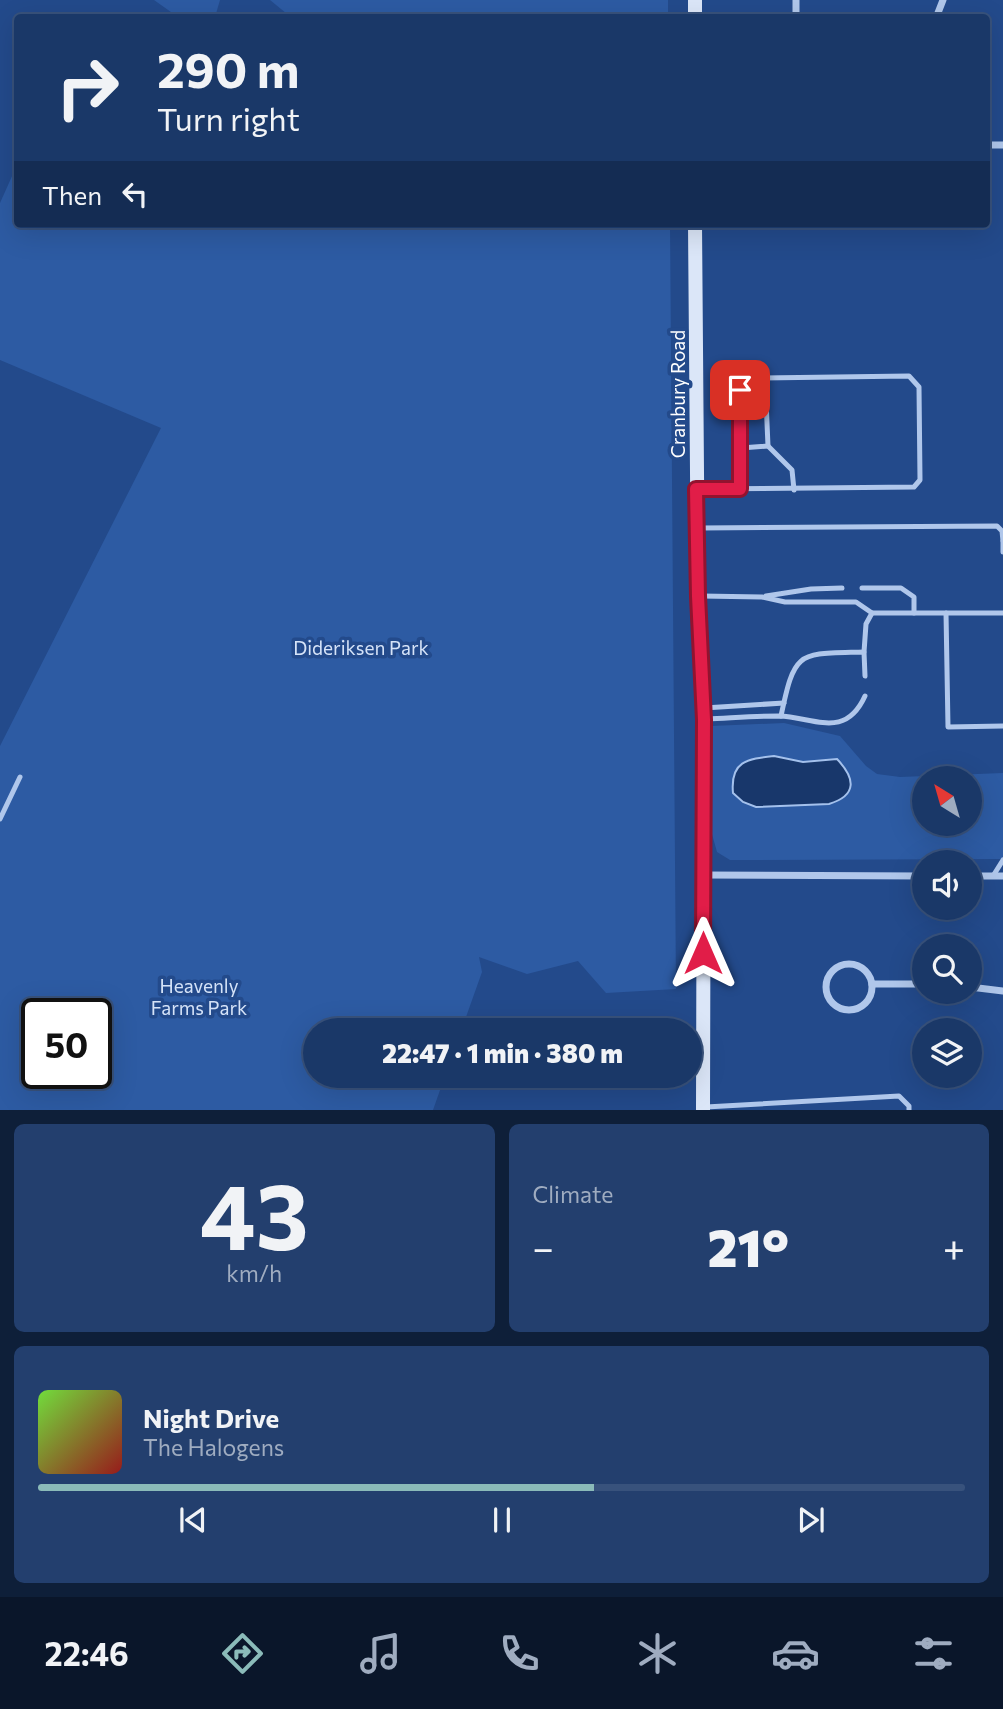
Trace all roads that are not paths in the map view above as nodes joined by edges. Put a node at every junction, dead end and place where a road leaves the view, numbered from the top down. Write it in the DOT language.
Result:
graph roads {
  1 [pos="695,228"];
  2 [pos="765,377"];
  3 [pos="768,446"];
  4 [pos="741,448"];
  5 [pos="696,489"];
  6 [pos="740,489"];
  7 [pos="794,490"];
  8 [pos="696,528"];
  9 [pos="1003,541"];
  10 [pos="1003,552"];
  11 [pos="842,588"];
  12 [pos="862,588"];
  13 [pos="698,596"];
  14 [pos="762,597"];
  15 [pos="872,613"];
  16 [pos="914,613"];
  17 [pos="946,613"];
  18 [pos="1003,613"];
  19 [pos="864,652"];
  20 [pos="865,676"];
  21 [pos="865,696"];
  22 [pos="784,703"];
  23 [pos="704,714"];
  24 [pos="781,716"];
  25 [pos="1003,726"];
  26 [pos="20,777"];
  27 [pos="0,819"];
  28 [pos="1003,860"];
  29 [pos="704,874"];
  30 [pos="912,876"];
  31 [pos="982,876"];
  32 [pos="993,876"];
  33 [pos="1003,876"];
  34 [pos="872,984"];
  35 [pos="912,984"];
  36 [pos="982,988"];
  37 [pos="1003,991"];
  38 [pos="703,1109"];
  39 [pos="909,1110"];
  1 -- 5 [label="main road, Cranbury Road"];
  2 -- 3 [label="lane"];
  2 -- 4 [label="lane"];
  2 -- 7 [label="lane"];
  3 -- 4 [label="lane"];
  3 -- 7 [label="lane"];
  4 -- 6 [label="lane"];
  5 -- 6 [label="lane"];
  5 -- 8 [label="main road, Cranbury Road"];
  6 -- 7 [label="lane"];
  8 -- 9 [label="lane"];
  8 -- 13 [label="main road, Cranbury Road"];
  9 -- 10 [label="lane"];
  11 -- 14 [label="lane"];
  12 -- 16 [label="lane"];
  13 -- 14 [label="lane"];
  13 -- 23 [label="main road, Cranbury Road"];
  14 -- 15 [label="lane"];
  15 -- 16 [label="lane"];
  15 -- 19 [label="lane"];
  16 -- 17 [label="lane"];
  17 -- 18 [label="lane"];
  17 -- 25 [label="lane"];
  19 -- 20 [label="lane"];
  19 -- 22 [label="lane"];
  21 -- 24 [label="lane"];
  22 -- 23 [label="lane"];
  22 -- 24 [label="lane"];
  23 -- 24 [label="lane"];
  23 -- 29 [label="main road, Cranbury Road"];
  26 -- 27 [label="lane"];
  28 -- 32 [label="lane"];
  29 -- 30 [label="street"];
  29 -- 38 [label="main road, Cranbury Road"];
  31 -- 32 [label="street"];
  32 -- 33 [label="street"];
  34 -- 34 [label="street"];
  34 -- 35 [label="street"];
  36 -- 37 [label="street"];
  38 -- 39 [label="lane"];
}
